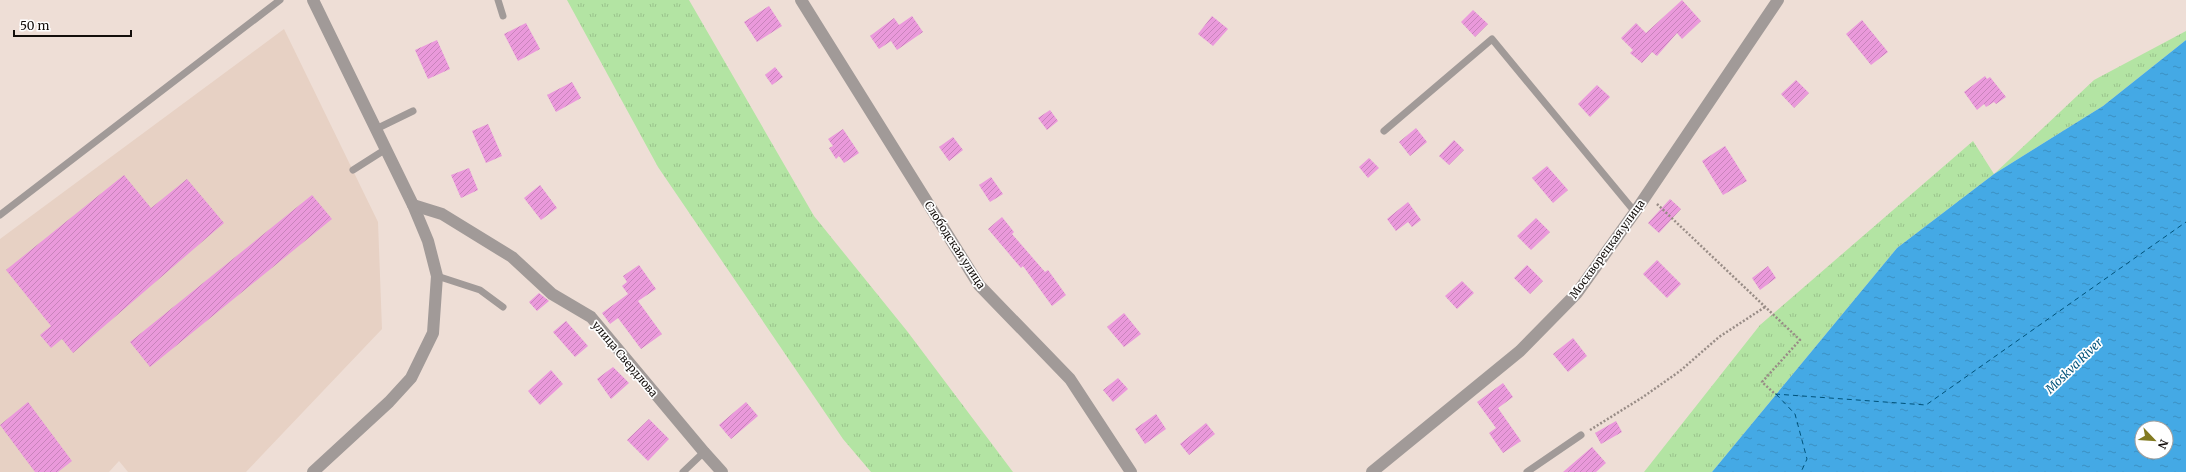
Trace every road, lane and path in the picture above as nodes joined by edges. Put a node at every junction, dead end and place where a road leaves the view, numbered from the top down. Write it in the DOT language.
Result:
graph roads {
  1 [pos="280,0"];
  2 [pos="313,0"];
  3 [pos="498,0"];
  4 [pos="801,0"];
  5 [pos="1778,0"];
  6 [pos="504,16"];
  7 [pos="413,111"];
  8 [pos="376,129"];
  9 [pos="1384,132"];
  10 [pos="386,149"];
  11 [pos="353,170"];
  12 [pos="1647,194"];
  13 [pos="413,205"];
  14 [pos="1636,212"];
  15 [pos="0,215"];
  16 [pos="438,276"];
  17 [pos="1765,306"];
  18 [pos="503,307"];
  19 [pos="1775,394"];
  20 [pos="1581,436"];
  21 [pos="704,452"];
  22 [pos="313,472"];
  23 [pos="683,472"];
  24 [pos="722,472"];
  25 [pos="1131,472"];
  26 [pos="1372,472"];
  27 [pos="1527,472"];
  1 -- 15 [label="lane"];
  2 -- 8 [label="street"];
  3 -- 6 [label="lane"];
  4 -- 25 [label="street, Слободская улица"];
  5 -- 12 [label="street, Москворецкая улица"];
  7 -- 8 [label="lane"];
  8 -- 10 [label="street"];
  9 -- 14 [label="lane"];
  10 -- 11 [label="lane"];
  10 -- 13 [label="street"];
  12 -- 14 [label="street, Москворецкая улица"];
  12 -- 17 [label="path"];
  13 -- 16 [label="street"];
  13 -- 21 [label="street, улица Свердлова"];
  14 -- 26 [label="street, Москворецкая улица"];
  16 -- 18 [label="lane"];
  16 -- 22 [label="street"];
  17 -- 19 [label="path"];
  17 -- 20 [label="path"];
  20 -- 27 [label="lane"];
  21 -- 23 [label="lane"];
  21 -- 24 [label="street, улица Свердлова"];
}
